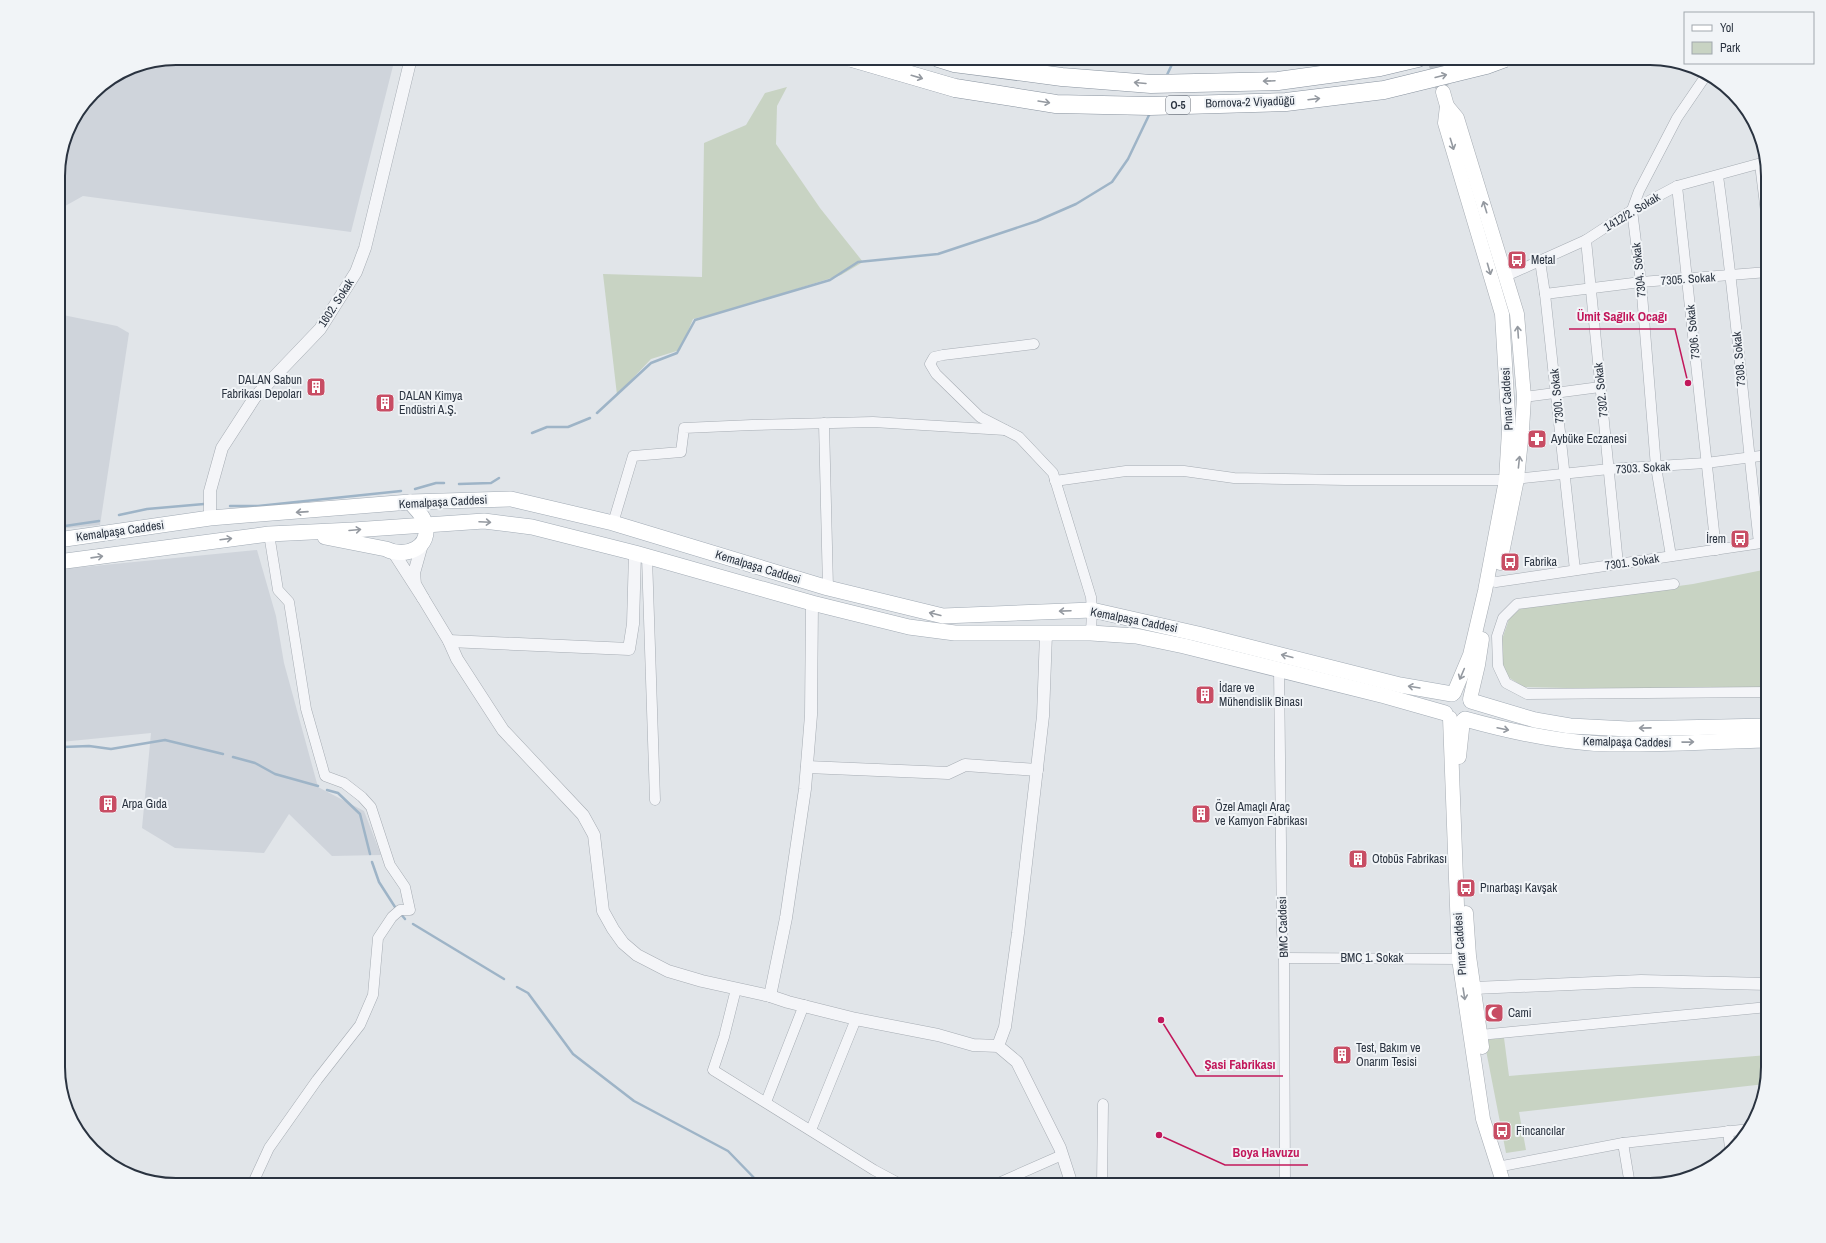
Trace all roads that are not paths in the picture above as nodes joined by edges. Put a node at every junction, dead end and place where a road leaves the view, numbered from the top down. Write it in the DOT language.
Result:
graph roads {
  1 [pos="409,65"];
  2 [pos="876,65"];
  3 [pos="969,65"];
  4 [pos="1388,65"];
  5 [pos="1486,65"];
  6 [pos="1704,79"];
  7 [pos="1443,92"];
  8 [pos="1447,106"];
  9 [pos="1760,164"];
  10 [pos="1718,176"];
  11 [pos="1677,186"];
  12 [pos="1632,210"];
  13 [pos="1586,240"];
  14 [pos="1540,262"];
  15 [pos="1761,273"];
  16 [pos="1506,276"];
  17 [pos="1732,276"];
  18 [pos="1688,279"];
  19 [pos="1641,282"];
  20 [pos="1592,289"];
  21 [pos="1545,294"];
  22 [pos="1034,344"];
  23 [pos="1600,387"];
  24 [pos="1556,392"];
  25 [pos="1524,397"];
  26 [pos="824,423"];
  27 [pos="1005,430"];
  28 [pos="1761,456"];
  29 [pos="1749,457"];
  30 [pos="1706,463"];
  31 [pos="1656,467"];
  32 [pos="1609,470"];
  33 [pos="1565,474"];
  34 [pos="1512,480"];
  35 [pos="1055,481"];
  36 [pos="404,503"];
  37 [pos="210,518"];
  38 [pos="613,523"];
  39 [pos="426,524"];
  40 [pos="1761,525"];
  41 [pos="376,528"];
  42 [pos="299,532"];
  43 [pos="269,534"];
  44 [pos="65,539"];
  45 [pos="423,541"];
  46 [pos="1761,542"];
  47 [pos="1716,550"];
  48 [pos="390,551"];
  49 [pos="641,555"];
  50 [pos="1671,556"];
  51 [pos="65,561"];
  52 [pos="1618,564"];
  53 [pos="1576,570"];
  54 [pos="1492,581"];
  55 [pos="1674,584"];
  56 [pos="828,588"];
  57 [pos="422,598"];
  58 [pos="812,603"];
  59 [pos="1092,610"];
  60 [pos="1091,633"];
  61 [pos="1046,634"];
  62 [pos="450,641"];
  63 [pos="1279,669"];
  64 [pos="1761,692"];
  65 [pos="1453,694"];
  66 [pos="1470,700"];
  67 [pos="1456,717"];
  68 [pos="1761,726"];
  69 [pos="1761,740"];
  70 [pos="807,767"];
  71 [pos="1037,770"];
  72 [pos="655,800"];
  73 [pos="1284,958"];
  74 [pos="1459,959"];
  75 [pos="1761,984"];
  76 [pos="736,988"];
  77 [pos="1474,988"];
  78 [pos="770,996"];
  79 [pos="804,1005"];
  80 [pos="1761,1009"];
  81 [pos="856,1019"];
  82 [pos="1480,1035"];
  83 [pos="998,1046"];
  84 [pos="766,1102"];
  85 [pos="1103,1104"];
  86 [pos="811,1130"];
  87 [pos="1741,1130"];
  88 [pos="1728,1131"];
  89 [pos="1623,1144"];
  90 [pos="1729,1144"];
  91 [pos="1062,1155"];
  92 [pos="1497,1167"];
  93 [pos="255,1178"];
  94 [pos="889,1178"];
  95 [pos="1010,1178"];
  96 [pos="1070,1178"];
  97 [pos="1102,1178"];
  98 [pos="1285,1178"];
  99 [pos="1501,1178"];
  100 [pos="1629,1178"];
  1 -- 37 [label="street, 1602. Sokak"];
  2 -- 5 [label="highway, Bornova-2 Viyadüğü / O-5, one-way, bridge"];
  4 -- 3 [label="highway, Bornova-2 Viyadüğü / O-5, one-way"];
  6 -- 12 [label="street, 7304. Sokak"];
  7 -- 8 [label="main road, Pınar Caddesi"];
  16 -- 8 [label="main road, Pınar Caddesi, one-way"];
  8 -- 34 [label="main road, Pınar Caddesi, one-way"];
  9 -- 10 [label="street, 1412/2. Sokak"];
  10 -- 11 [label="street, 1412/2. Sokak"];
  10 -- 17 [label="street, 7308. Sokak"];
  11 -- 12 [label="street, 1412/2. Sokak"];
  11 -- 18 [label="street, 7306. Sokak"];
  12 -- 13 [label="street, 1412/2. Sokak"];
  12 -- 19 [label="street, 7304. Sokak"];
  13 -- 14 [label="street, 1412/2. Sokak"];
  13 -- 20 [label="street, 7302. Sokak"];
  14 -- 16 [label="street, 1412/2. Sokak"];
  14 -- 21 [label="street"];
  15 -- 17 [label="street, 7305. Sokak"];
  25 -- 16 [label="main road, Pınar Caddesi, one-way"];
  17 -- 18 [label="street, 7305. Sokak"];
  17 -- 29 [label="street, 7308. Sokak"];
  18 -- 19 [label="street, 7305. Sokak"];
  18 -- 30 [label="street, 7306. Sokak"];
  19 -- 20 [label="street, 7305. Sokak"];
  19 -- 31 [label="street, 7304. Sokak"];
  20 -- 21 [label="street, 7305. Sokak"];
  20 -- 23 [label="street, 7302. Sokak"];
  21 -- 24 [label="street, 7300. Sokak"];
  22 -- 27 [label="street"];
  23 -- 24 [label="street"];
  23 -- 32 [label="street, 7302. Sokak"];
  24 -- 25 [label="street"];
  24 -- 33 [label="street, 7300. Sokak"];
  34 -- 25 [label="main road, Pınar Caddesi, one-way"];
  26 -- 27 [label="street"];
  26 -- 38 [label="street"];
  26 -- 56 [label="street"];
  27 -- 35 [label="street"];
  28 -- 29 [label="street, 7303. Sokak"];
  29 -- 30 [label="street, 7303. Sokak"];
  29 -- 40 [label="street, 7308. Sokak"];
  30 -- 31 [label="street, 7303. Sokak"];
  30 -- 47 [label="street, 7306. Sokak"];
  31 -- 32 [label="street, 7303. Sokak"];
  31 -- 50 [label="street, 7304. Sokak"];
  32 -- 33 [label="street, 7303. Sokak"];
  32 -- 52 [label="street, 7302. Sokak"];
  33 -- 34 [label="street, 7303. Sokak"];
  33 -- 53 [label="street, 7300. Sokak"];
  34 -- 35 [label="street, 7303. Sokak"];
  34 -- 54 [label="main road, Pınar Caddesi"];
  35 -- 59 [label="street"];
  36 -- 37 [label="main road, Kemalpaşa Caddesi, one-way"];
  36 -- 38 [label="main road, Kemalpaşa Caddesi"];
  36 -- 39 [label="main road"];
  36 -- 41 [label="main road"];
  37 -- 44 [label="main road, Kemalpaşa Caddesi"];
  38 -- 56 [label="main road, Kemalpaşa Caddesi"];
  39 -- 41 [label="main road, Kemalpaşa Caddesi"];
  39 -- 45 [label="main road"];
  39 -- 49 [label="main road, Kemalpaşa Caddesi, one-way"];
  42 -- 41 [label="main road, Kemalpaşa Caddesi, one-way"];
  41 -- 48 [label="main road"];
  42 -- 43 [label="main road, Kemalpaşa Caddesi"];
  42 -- 48 [label="main road"];
  51 -- 43 [label="main road, Kemalpaşa Caddesi, one-way"];
  43 -- 93 [label="street"];
  45 -- 48 [label="main road"];
  45 -- 57 [label="street"];
  46 -- 47 [label="street, 7301. Sokak"];
  47 -- 50 [label="street, 7301. Sokak"];
  48 -- 57 [label="street"];
  49 -- 58 [label="main road, Kemalpaşa Caddesi"];
  49 -- 62 [label="street"];
  49 -- 72 [label="street"];
  50 -- 52 [label="street, 7301. Sokak"];
  52 -- 53 [label="street, 7301. Sokak"];
  53 -- 54 [label="street, 7301. Sokak"];
  54 -- 65 [label="main road, Pınar Caddesi, one-way"];
  54 -- 66 [label="main road"];
  55 -- 64 [label="street"];
  59 -- 56 [label="main road, Kemalpaşa Caddesi, one-way"];
  57 -- 62 [label="street"];
  58 -- 61 [label="main road, Kemalpaşa Caddesi"];
  58 -- 70 [label="street"];
  59 -- 60 [label="street"];
  65 -- 59 [label="main road, Kemalpaşa Caddesi, one-way"];
  60 -- 61 [label="main road, Kemalpaşa Caddesi"];
  60 -- 63 [label="main road, Kemalpaşa Caddesi"];
  61 -- 71 [label="street"];
  62 -- 76 [label="street"];
  63 -- 67 [label="main road, Kemalpaşa Caddesi"];
  63 -- 73 [label="street, BMC Caddesi"];
  65 -- 66 [label="main road, Kemalpaşa Caddesi"];
  65 -- 67 [label="main road"];
  66 -- 67 [label="main road"];
  68 -- 66 [label="main road, Kemalpaşa Caddesi, one-way"];
  67 -- 69 [label="main road, Kemalpaşa Caddesi, one-way"];
  67 -- 74 [label="main road, Pınar Caddesi"];
  67 -- 77 [label="main road, Pınar Caddesi"];
  70 -- 71 [label="street"];
  70 -- 78 [label="street"];
  71 -- 83 [label="street"];
  73 -- 74 [label="street, BMC 1. Sokak"];
  73 -- 98 [label="street, BMC Caddesi"];
  74 -- 92 [label="main road, Pınar Caddesi, one-way"];
  75 -- 77 [label="street"];
  76 -- 78 [label="street"];
  76 -- 84 [label="street"];
  77 -- 82 [label="main road, Pınar Caddesi"];
  78 -- 79 [label="street"];
  79 -- 81 [label="street"];
  79 -- 84 [label="street"];
  80 -- 82 [label="street"];
  81 -- 83 [label="street"];
  81 -- 86 [label="street"];
  82 -- 92 [label="main road, Pınar Caddesi"];
  83 -- 91 [label="street"];
  84 -- 86 [label="street"];
  85 -- 97 [label="street"];
  86 -- 94 [label="street"];
  87 -- 88 [label="street"];
  88 -- 89 [label="street"];
  88 -- 90 [label="street"];
  89 -- 92 [label="street"];
  89 -- 100 [label="street"];
  91 -- 95 [label="street"];
  91 -- 96 [label="street"];
  92 -- 99 [label="main road, Pınar Caddesi"];
}
